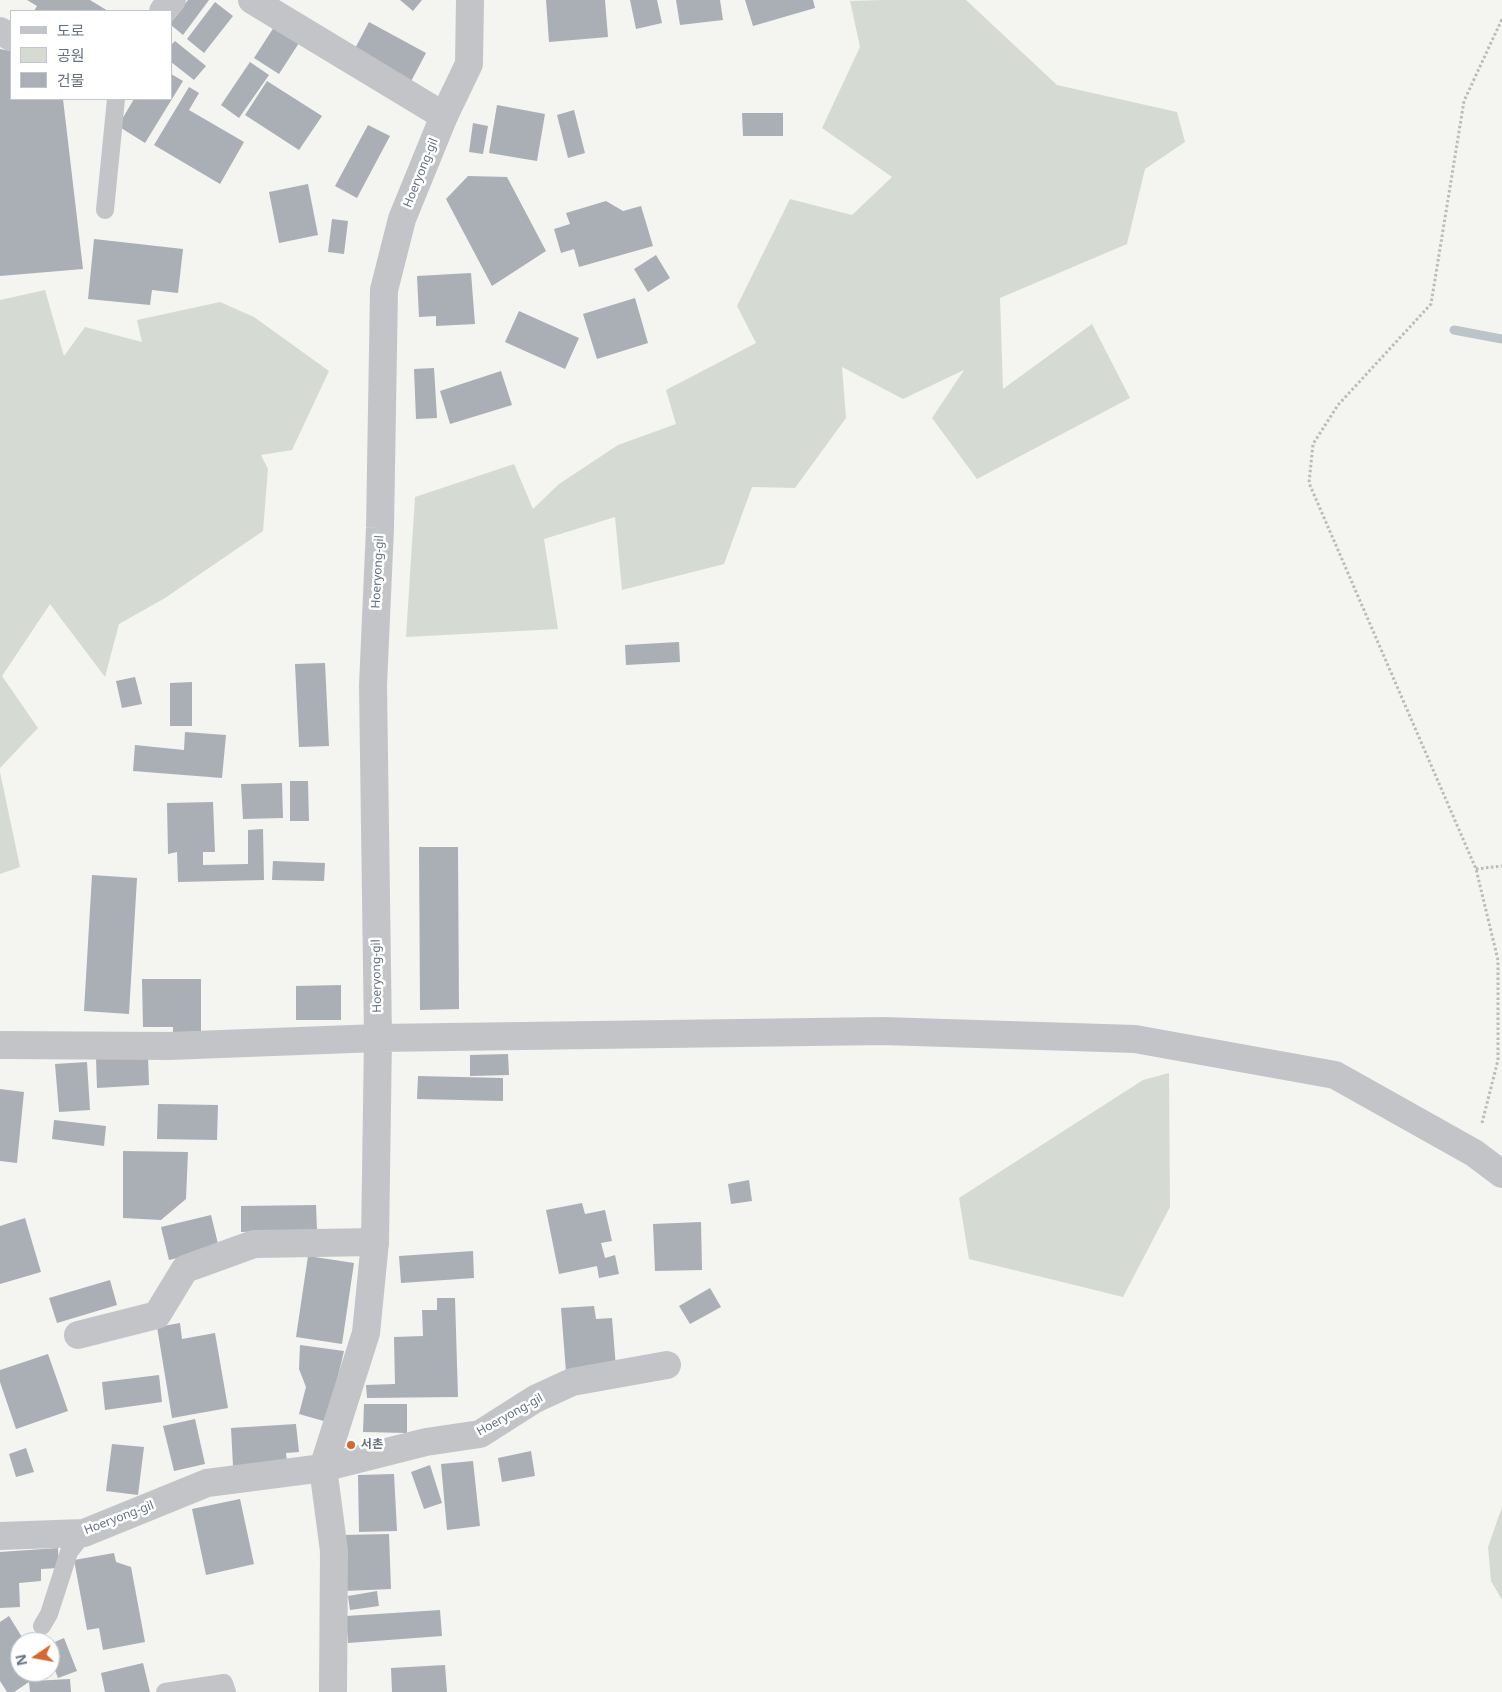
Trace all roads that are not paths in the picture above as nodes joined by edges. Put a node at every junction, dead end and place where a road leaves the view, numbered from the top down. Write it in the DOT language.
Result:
graph roads {
  1 [pos="252,0"];
  2 [pos="470,0"];
  3 [pos="116,100"];
  4 [pos="444,116"];
  5 [pos="105,210"];
  6 [pos="378,1038"];
  7 [pos="0,1045"];
  8 [pos="1502,1174"];
  9 [pos="375,1242"];
  10 [pos="78,1335"];
  11 [pos="666,1364"];
  12 [pos="323,1468"];
  13 [pos="84,1533"];
  14 [pos="0,1536"];
  15 [pos="42,1626"];
  16 [pos="165,1692"];
  17 [pos="227,1692"];
  18 [pos="333,1692"];
  1 -- 4 [label="street"];
  2 -- 4 [label="street, Hoeryong-gil"];
  3 -- 5 [label="lane"];
  4 -- 6 [label="street, Hoeryong-gil"];
  6 -- 7 [label="street"];
  6 -- 8 [label="street"];
  6 -- 9 [label="street, Hoeryong-gil"];
  9 -- 10 [label="street"];
  9 -- 12 [label="street, Hoeryong-gil"];
  11 -- 12 [label="street, Hoeryong-gil"];
  12 -- 13 [label="street, Hoeryong-gil"];
  12 -- 18 [label="street, Hoeryong-gil"];
  13 -- 14 [label="street, Hoeryong-gil"];
  13 -- 15 [label="lane"];
  16 -- 17 [label="lane"];
}
